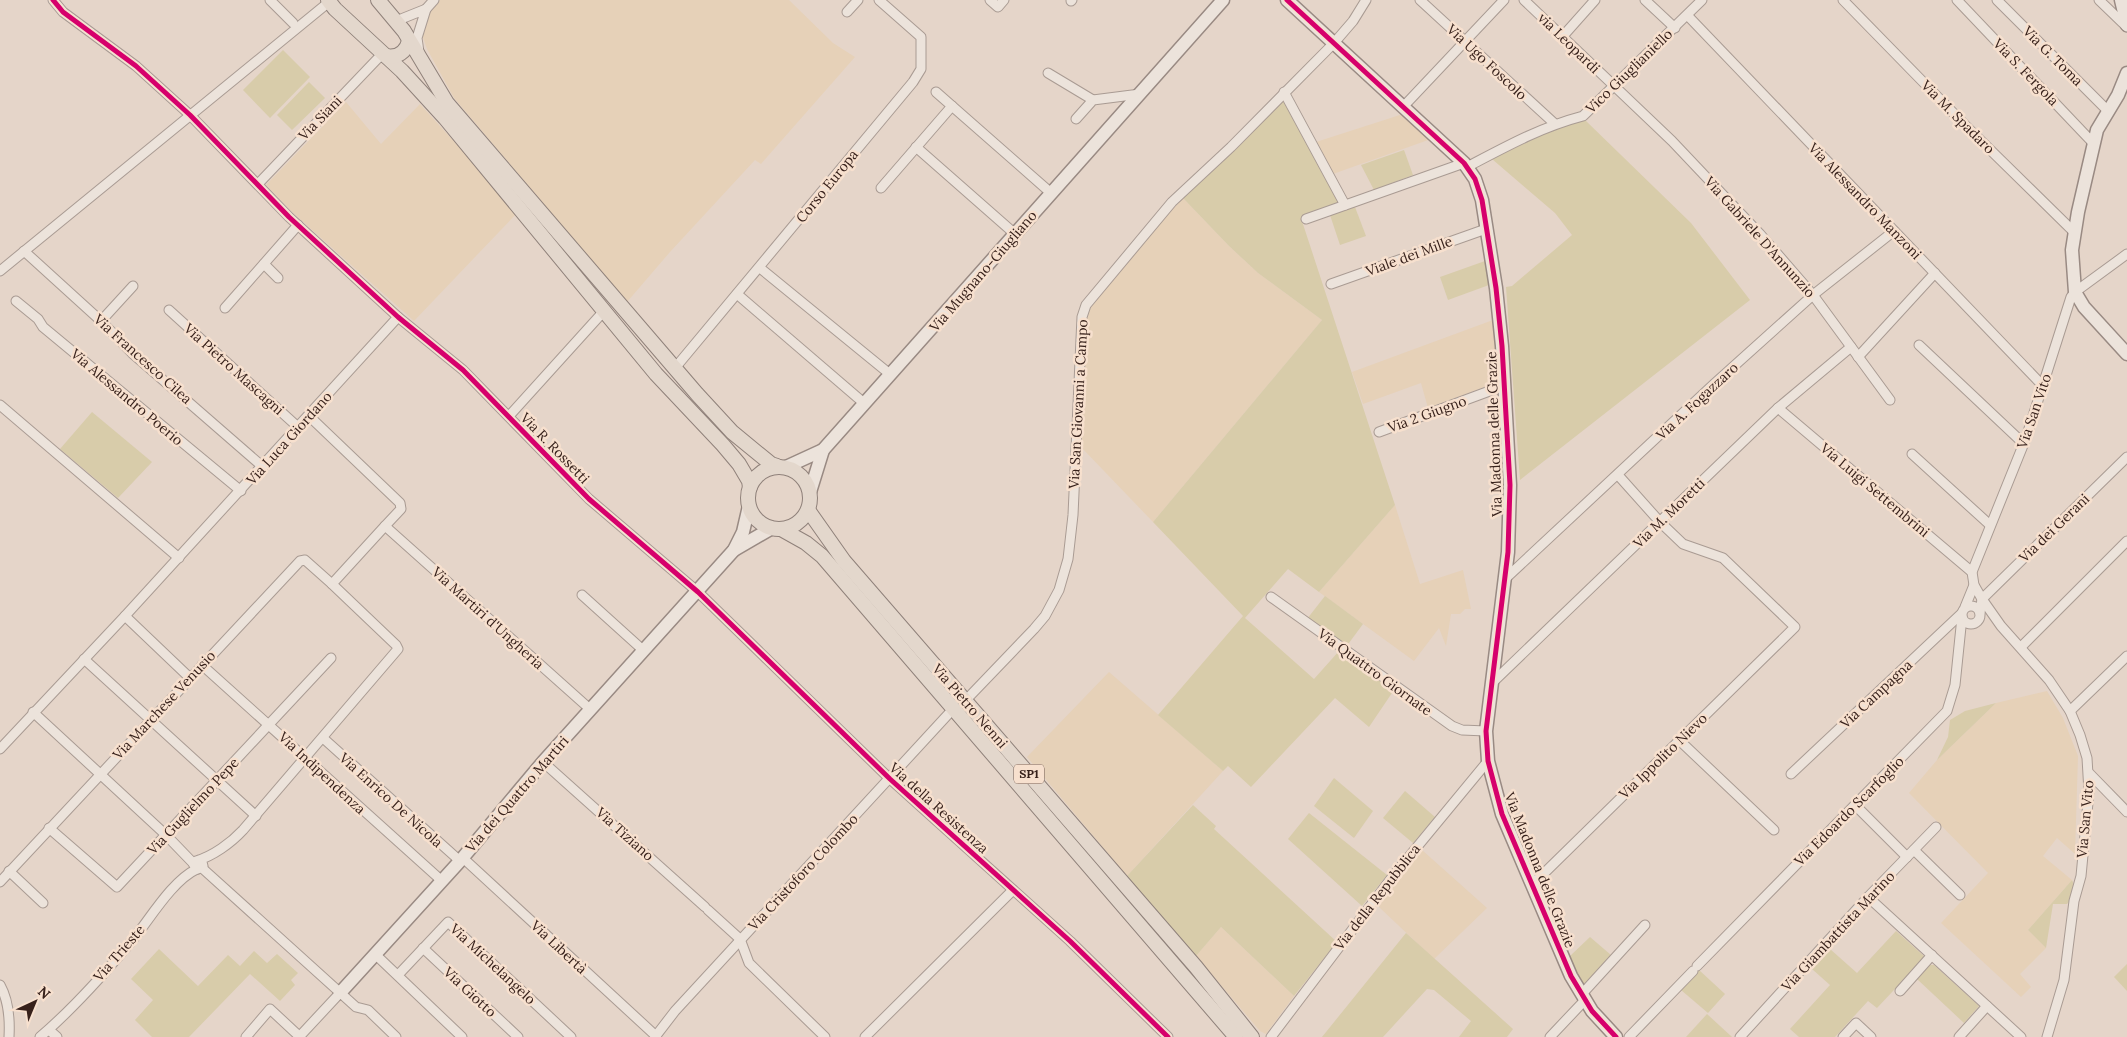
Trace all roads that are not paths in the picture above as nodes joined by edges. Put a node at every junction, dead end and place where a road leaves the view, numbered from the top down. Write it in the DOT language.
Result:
graph roads {
  1 [pos="53,0"];
  2 [pos="270,0"];
  3 [pos="378,0"];
  4 [pos="434,0"];
  5 [pos="858,0"];
  6 [pos="880,0"];
  7 [pos="990,0"];
  8 [pos="1004,0"];
  9 [pos="1223,0"];
  10 [pos="1288,0"];
  11 [pos="1366,0"];
  12 [pos="1420,0"];
  13 [pos="1504,0"];
  14 [pos="1524,0"];
  15 [pos="1595,0"];
  16 [pos="1645,0"];
  17 [pos="1702,0"];
  18 [pos="1843,0"];
  19 [pos="1957,0"];
  20 [pos="1997,0"];
  21 [pos="2099,0"];
  22 [pos="2122,0"];
  23 [pos="328,1"];
  24 [pos="426,9"];
  25 [pos="847,12"];
  26 [pos="1688,16"];
  27 [pos="396,21"];
  28 [pos="293,23"];
  29 [pos="2127,26"];
  30 [pos="1675,28"];
  31 [pos="1563,36"];
  32 [pos="409,41"];
  33 [pos="1465,41"];
  34 [pos="1334,43"];
  35 [pos="384,54"];
  36 [pos="420,60"];
  37 [pos="1048,73"];
  38 [pos="2127,74"];
  39 [pos="1614,87"];
  40 [pos="936,92"];
  41 [pos="1141,92"];
  42 [pos="1284,92"];
  43 [pos="1093,100"];
  44 [pos="952,106"];
  45 [pos="1404,107"];
  46 [pos="2108,111"];
  47 [pos="190,115"];
  48 [pos="1076,120"];
  49 [pos="1555,124"];
  50 [pos="2094,144"];
  51 [pos="916,147"];
  52 [pos="1465,165"];
  53 [pos="258,184"];
  54 [pos="881,188"];
  55 [pos="1052,193"];
  56 [pos="1346,205"];
  57 [pos="1306,219"];
  58 [pos="298,225"];
  59 [pos="1486,229"];
  60 [pos="1894,231"];
  61 [pos="2074,233"];
  62 [pos="1015,234"];
  63 [pos="24,251"];
  64 [pos="2127,254"];
  65 [pos="264,264"];
  66 [pos="760,268"];
  67 [pos="0,271"];
  68 [pos="1935,273"];
  69 [pos="278,278"];
  70 [pos="1331,284"];
  71 [pos="132,286"];
  72 [pos="2074,292"];
  73 [pos="737,294"];
  74 [pos="1813,295"];
  75 [pos="16,301"];
  76 [pos="225,308"];
  77 [pos="169,310"];
  78 [pos="604,311"];
  79 [pos="398,317"];
  80 [pos="101,321"];
  81 [pos="1919,345"];
  82 [pos="1851,347"];
  83 [pos="2127,354"];
  84 [pos="1858,356"];
  85 [pos="674,368"];
  86 [pos="891,375"];
  87 [pos="1503,386"];
  88 [pos="2043,386"];
  89 [pos="1890,400"];
  90 [pos="865,404"];
  91 [pos="0,405"];
  92 [pos="1778,408"];
  93 [pos="308,416"];
  94 [pos="509,416"];
  95 [pos="299,428"];
  96 [pos="1379,432"];
  97 [pos="2024,444"];
  98 [pos="823,450"];
  99 [pos="1912,454"];
  100 [pos="2127,457"];
  101 [pos="263,467"];
  102 [pos="781,467"];
  103 [pos="1618,475"];
  104 [pos="750,487"];
  105 [pos="241,491"];
  106 [pos="810,492"];
  107 [pos="749,506"];
  108 [pos="808,510"];
  109 [pos="1660,522"];
  110 [pos="1990,525"];
  111 [pos="385,526"];
  112 [pos="776,528"];
  113 [pos="2127,540"];
  114 [pos="734,550"];
  115 [pos="179,558"];
  116 [pos="1972,572"];
  117 [pos="1505,579"];
  118 [pos="332,584"];
  119 [pos="1974,585"];
  120 [pos="698,592"];
  121 [pos="582,595"];
  122 [pos="1271,597"];
  123 [pos="1975,612"];
  124 [pos="125,616"];
  125 [pos="2001,626"];
  126 [pos="1960,636"];
  127 [pos="2021,647"];
  128 [pos="644,651"];
  129 [pos="2127,656"];
  130 [pos="331,658"];
  131 [pos="84,659"];
  132 [pos="202,665"];
  133 [pos="190,678"];
  134 [pos="1492,683"];
  135 [pos="965,701"];
  136 [pos="953,709"];
  137 [pos="591,710"];
  138 [pos="2070,711"];
  139 [pos="34,712"];
  140 [pos="150,720"];
  141 [pos="269,724"];
  142 [pos="1486,731"];
  143 [pos="323,738"];
  144 [pos="1679,740"];
  145 [pos="0,749"];
  146 [pos="304,757"];
  147 [pos="1488,761"];
  148 [pos="544,762"];
  149 [pos="2089,773"];
  150 [pos="99,774"];
  151 [pos="1791,774"];
  152 [pos="890,779"];
  153 [pos="216,782"];
  154 [pos="1855,805"];
  155 [pos="2127,812"];
  156 [pos="256,816"];
  157 [pos="1936,827"];
  158 [pos="49,828"];
  159 [pos="1774,830"];
  160 [pos="166,835"];
  161 [pos="1910,854"];
  162 [pos="462,859"];
  163 [pos="200,863"];
  164 [pos="9,871"];
  165 [pos="442,881"];
  166 [pos="0,882"];
  167 [pos="1532,885"];
  168 [pos="1012,890"];
  169 [pos="1960,895"];
  170 [pos="1868,897"];
  171 [pos="44,903"];
  172 [pos="1645,925"];
  173 [pos="740,939"];
  174 [pos="423,948"];
  175 [pos="376,955"];
  176 [pos="1932,956"];
  177 [pos="398,975"];
  178 [pos="0,985"];
  179 [pos="1900,991"];
  180 [pos="340,993"];
  181 [pos="1584,997"];
  182 [pos="1986,1006"];
  183 [pos="49,1030"];
  184 [pos="9,1037"];
  185 [pos="40,1037"];
  186 [pos="57,1037"];
  187 [pos="246,1037"];
  188 [pos="299,1037"];
  189 [pos="396,1037"];
  190 [pos="462,1037"];
  191 [pos="518,1037"];
  192 [pos="570,1037"];
  193 [pos="656,1037"];
  194 [pos="825,1037"];
  195 [pos="865,1037"];
  196 [pos="1168,1037"];
  197 [pos="1236,1037"];
  198 [pos="1252,1037"];
  199 [pos="1271,1037"];
  200 [pos="1550,1037"];
  201 [pos="1616,1037"];
  202 [pos="1629,1037"];
  203 [pos="1740,1037"];
  204 [pos="1843,1037"];
  205 [pos="1871,1037"];
  206 [pos="1959,1037"];
  207 [pos="2021,1037"];
  208 [pos="2048,1037"];
  1 -- 47 [label="street, Via R. Rossetti"];
  2 -- 28 [label="street"];
  3 -- 27 [label="main road"];
  4 -- 24 [label="street"];
  5 -- 25 [label="street"];
  6 -- 66 [label="street, Corso Europa"];
  7 -- 8 [label="street"];
  9 -- 41 [label="street, Via Mugnano-Giugliano"];
  10 -- 34 [label="street, Via Madonna delle Grazie"];
  11 -- 34 [label="street, Via San Giovanni a Campo"];
  12 -- 33 [label="street, Via Ugo Foscolo"];
  13 -- 33 [label="street"];
  14 -- 31 [label="street, via Leopardi"];
  15 -- 31 [label="street"];
  16 -- 30 [label="street"];
  17 -- 26 [label="street, Vico Giuglianiello"];
  18 -- 61 [label="street, Via M. Spadaro"];
  19 -- 50 [label="street, Via S. Fergola"];
  20 -- 46 [label="street, Via G. Toma"];
  21 -- 29 [label="street"];
  22 -- 29 [label="street"];
  23 -- 35 [label="main road"];
  23 -- 47 [label="street"];
  24 -- 27 [label="street"];
  24 -- 36 [label="street"];
  26 -- 30 [label="street, Vico Giuglianiello"];
  26 -- 60 [label="street, Via Alessandro Manzoni"];
  27 -- 32 [label="main road"];
  30 -- 39 [label="street, Vico Giuglianiello"];
  31 -- 39 [label="street, via Leopardi"];
  32 -- 35 [label="main road"];
  32 -- 36 [label="main road"];
  33 -- 45 [label="street"];
  33 -- 49 [label="street, Via Ugo Foscolo"];
  34 -- 42 [label="street, Via San Giovanni a Campo"];
  34 -- 45 [label="street, Via Madonna delle Grazie"];
  35 -- 53 [label="street, Via Siani"];
  35 -- 78 [label="main road"];
  36 -- 85 [label="main road"];
  37 -- 43 [label="street"];
  38 -- 46 [label="street"];
  39 -- 49 [label="street, Vico Giuglianiello"];
  39 -- 74 [label="street, Via Gabriele D'Annunzio"];
  40 -- 44 [label="street"];
  41 -- 43 [label="street"];
  41 -- 55 [label="street, Via Mugnano-Giugliano"];
  42 -- 56 [label="street"];
  42 -- 135 [label="street, Via San Giovanni a Campo"];
  43 -- 48 [label="street"];
  44 -- 51 [label="street"];
  44 -- 55 [label="street"];
  45 -- 52 [label="street, Via Madonna delle Grazie"];
  46 -- 50 [label="street"];
  47 -- 53 [label="street, Via R. Rossetti"];
  47 -- 63 [label="street"];
  49 -- 52 [label="street, Vico Giuglianiello"];
  50 -- 61 [label="street"];
  51 -- 54 [label="street"];
  51 -- 62 [label="street"];
  52 -- 56 [label="street, Vico Giuglianiello"];
  52 -- 59 [label="street, Via Madonna delle Grazie"];
  53 -- 58 [label="street, Via R. Rossetti"];
  55 -- 62 [label="street, Via Mugnano-Giugliano"];
  56 -- 57 [label="street, Vico Giuglianiello"];
  58 -- 65 [label="street"];
  58 -- 79 [label="street, Via R. Rossetti"];
  59 -- 70 [label="street, Viale dei Mille"];
  59 -- 87 [label="street, Via Madonna delle Grazie"];
  60 -- 68 [label="street, Via Alessandro Manzoni"];
  60 -- 74 [label="street, Via A. Fogazzaro"];
  61 -- 72 [label="street"];
  62 -- 86 [label="street, Via Mugnano-Giugliano"];
  63 -- 67 [label="street"];
  63 -- 80 [label="street, Via Francesco Cilea"];
  64 -- 72 [label="street"];
  65 -- 69 [label="street"];
  65 -- 76 [label="street"];
  66 -- 73 [label="street, Corso Europa"];
  66 -- 86 [label="street"];
  68 -- 84 [label="street"];
  68 -- 88 [label="street, Via Alessandro Manzoni"];
  71 -- 80 [label="street"];
  72 -- 83 [label="street"];
  72 -- 88 [label="street, Via San Vito"];
  73 -- 85 [label="street, Corso Europa"];
  73 -- 90 [label="street"];
  74 -- 82 [label="street, Via Gabriele D'Annunzio"];
  74 -- 103 [label="street, Via A. Fogazzaro"];
  75 -- 105 [label="street, Via Alessandro Poerio"];
  77 -- 95 [label="street, Via Pietro Mascagni"];
  78 -- 94 [label="street"];
  78 -- 104 [label="main road"];
  79 -- 93 [label="street, Via Luca Giordano"];
  79 -- 94 [label="street, Via R. Rossetti"];
  80 -- 101 [label="street, Via Francesco Cilea"];
  81 -- 97 [label="street"];
  82 -- 84 [label="street, Via Gabriele D'Annunzio"];
  82 -- 92 [label="street, Via M. Moretti"];
  84 -- 89 [label="street, Via Gabriele D'Annunzio"];
  85 -- 102 [label="main road"];
  86 -- 90 [label="street, Via Mugnano-Giugliano"];
  87 -- 96 [label="street, Via 2 Giugno"];
  87 -- 117 [label="street, Via Madonna delle Grazie"];
  88 -- 97 [label="street, Via San Vito"];
  90 -- 98 [label="street, Via Mugnano-Giugliano"];
  91 -- 115 [label="street"];
  92 -- 109 [label="street, Via M. Moretti"];
  92 -- 116 [label="street, Via Luigi Settembrini"];
  93 -- 95 [label="street, Via Luca Giordano"];
  93 -- 111 [label="street"];
  94 -- 120 [label="street, Via R. Rossetti"];
  95 -- 101 [label="street, Via Luca Giordano"];
  97 -- 110 [label="street, Via San Vito"];
  98 -- 102 [label="street, Via Mugnano-Giugliano"];
  98 -- 106 [label="street, Via Mugnano-Giugliano"];
  99 -- 110 [label="street"];
  100 -- 123 [label="street, Via dei Gerani"];
  101 -- 105 [label="street, Via Luca Giordano"];
  102 -- 104 [label="main road"];
  102 -- 106 [label="main road"];
  103 -- 109 [label="street"];
  103 -- 117 [label="street, Via A. Fogazzaro"];
  104 -- 107 [label="main road"];
  105 -- 115 [label="street, Via Luca Giordano"];
  106 -- 108 [label="main road"];
  107 -- 112 [label="main road"];
  107 -- 114 [label="street, Via dei Quattro Martiri"];
  108 -- 112 [label="main road"];
  108 -- 135 [label="main road, Via Pietro Nenni / SP1"];
  109 -- 134 [label="street, Via M. Moretti"];
  109 -- 144 [label="street, Via Ippolito Nievo"];
  110 -- 116 [label="street, Via San Vito"];
  111 -- 118 [label="street"];
  111 -- 137 [label="street, Via Martiri d'Ungheria"];
  112 -- 114 [label="street, Via dei Quattro Martiri"];
  112 -- 136 [label="main road, Via Pietro Nenni / SP1"];
  113 -- 127 [label="street"];
  114 -- 120 [label="street, Via dei Quattro Martiri"];
  115 -- 124 [label="street, Via Luca Giordano"];
  116 -- 119 [label="street, Via San Vito"];
  117 -- 134 [label="street, Via Madonna delle Grazie"];
  118 -- 132 [label="street, Via Marchese Venusio"];
  118 -- 146 [label="street, Via Trieste"];
  119 -- 123 [label="street, Via San Vito"];
  119 -- 123 [label="street, Via San Vito"];
  120 -- 128 [label="street, Via dei Quattro Martiri"];
  120 -- 152 [label="street, Via della Resistenza"];
  121 -- 128 [label="street"];
  122 -- 142 [label="street, Via Quattro Giornate"];
  123 -- 125 [label="street, Via San Vito"];
  123 -- 125 [label="street"];
  123 -- 126 [label="street"];
  123 -- 126 [label="street, Via Edoardo Scarfoglio"];
  123 -- 151 [label="street, Via Campagna"];
  124 -- 131 [label="street, Via Luca Giordano"];
  124 -- 133 [label="street"];
  125 -- 127 [label="street, Via San Vito"];
  126 -- 154 [label="street, Via Edoardo Scarfoglio"];
  127 -- 138 [label="street, Via San Vito"];
  128 -- 137 [label="street, Via dei Quattro Martiri"];
  129 -- 138 [label="street"];
  130 -- 141 [label="street, Via Guglielmo Pepe"];
  131 -- 139 [label="street, Via Luca Giordano"];
  131 -- 140 [label="street"];
  132 -- 133 [label="street, Via Marchese Venusio"];
  132 -- 141 [label="street, Via Indipendenza"];
  133 -- 140 [label="street, Via Marchese Venusio"];
  134 -- 142 [label="street, Via Madonna delle Grazie"];
  135 -- 198 [label="main road, Via Pietro Nenni / SP1"];
  136 -- 152 [label="street, Via Cristoforo Colombo"];
  136 -- 197 [label="main road, Via Pietro Nenni / SP1"];
  137 -- 148 [label="street, Via dei Quattro Martiri"];
  138 -- 149 [label="street, Via San Vito"];
  139 -- 145 [label="street, Via Luca Giordano"];
  139 -- 150 [label="street"];
  140 -- 150 [label="street, Via Marchese Venusio"];
  140 -- 153 [label="street"];
  141 -- 146 [label="street, Via Indipendenza"];
  141 -- 153 [label="street, Via Guglielmo Pepe"];
  142 -- 147 [label="street, Via Madonna delle Grazie"];
  143 -- 162 [label="street, Via Enrico De Nicola"];
  144 -- 159 [label="street"];
  144 -- 167 [label="street, Via Ippolito Nievo"];
  146 -- 156 [label="street, Via Trieste"];
  146 -- 165 [label="street, Via Indipendenza"];
  147 -- 167 [label="street, Via Madonna delle Grazie"];
  147 -- 199 [label="street, Via della Repubblica"];
  148 -- 162 [label="street, Via dei Quattro Martiri"];
  148 -- 173 [label="street, Via Tiziano"];
  149 -- 155 [label="street"];
  149 -- 208 [label="street, Via San Vito"];
  150 -- 158 [label="street, Via Marchese Venusio"];
  150 -- 160 [label="street"];
  152 -- 168 [label="street, Via della Resistenza"];
  152 -- 173 [label="street, Via Cristoforo Colombo"];
  153 -- 156 [label="street"];
  153 -- 160 [label="street, Via Guglielmo Pepe"];
  154 -- 161 [label="street"];
  154 -- 202 [label="street, Via Edoardo Scarfoglio"];
  156 -- 163 [label="street, Via Trieste"];
  157 -- 161 [label="street, Via Giambattista Marino"];
  158 -- 160 [label="street, Via Guglielmo Pepe"];
  158 -- 164 [label="street, Via Marchese Venusio"];
  160 -- 163 [label="street"];
  161 -- 169 [label="street"];
  161 -- 170 [label="street, Via Giambattista Marino"];
  162 -- 165 [label="street, Via dei Quattro Martiri"];
  162 -- 193 [label="street, Via Libertà"];
  163 -- 180 [label="street"];
  163 -- 183 [label="street, Via Trieste"];
  164 -- 166 [label="street, Via Marchese Venusio"];
  164 -- 171 [label="street"];
  165 -- 175 [label="street, Via dei Quattro Martiri"];
  167 -- 181 [label="street, Via Madonna delle Grazie"];
  168 -- 195 [label="street"];
  168 -- 196 [label="street, Via della Resistenza"];
  170 -- 176 [label="street"];
  170 -- 203 [label="street, Via Giambattista Marino"];
  172 -- 181 [label="street"];
  173 -- 193 [label="street, Via Cristoforo Colombo"];
  173 -- 194 [label="street"];
  174 -- 177 [label="street, Via Michelangelo"];
  174 -- 191 [label="street, Via Giotto"];
  174 -- 192 [label="street, Via Michelangelo"];
  175 -- 177 [label="street"];
  175 -- 180 [label="street, Via dei Quattro Martiri"];
  176 -- 179 [label="street"];
  176 -- 182 [label="street"];
  177 -- 190 [label="street"];
  178 -- 184 [label="street"];
  180 -- 188 [label="street, Via dei Quattro Martiri"];
  180 -- 189 [label="street"];
  181 -- 200 [label="street"];
  181 -- 201 [label="street, Via Madonna delle Grazie"];
  182 -- 206 [label="street"];
  182 -- 207 [label="street"];
  183 -- 185 [label="street, Via Trieste"];
  183 -- 186 [label="street"];
  187 -- 188 [label="street"];
  204 -- 205 [label="street"];
}
